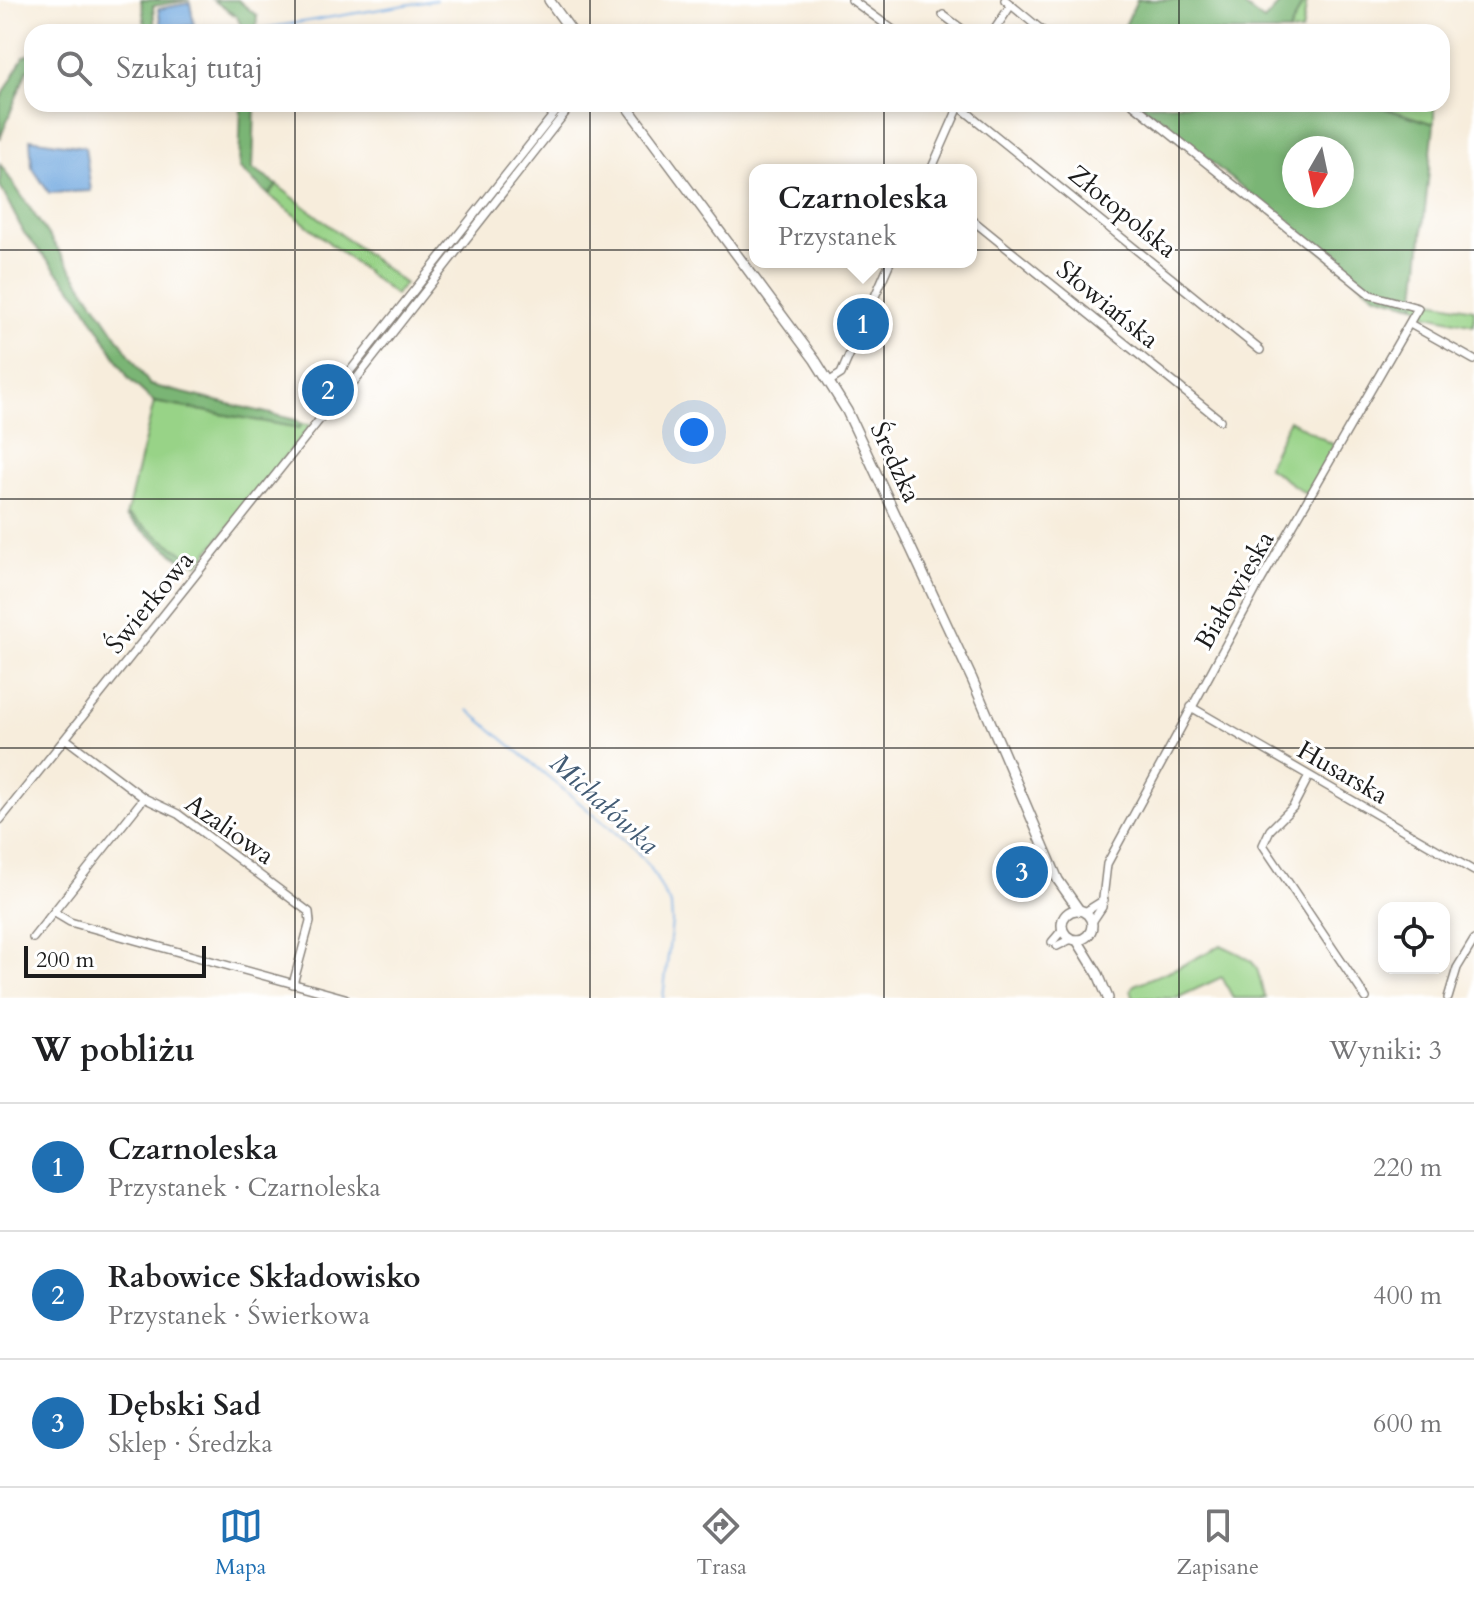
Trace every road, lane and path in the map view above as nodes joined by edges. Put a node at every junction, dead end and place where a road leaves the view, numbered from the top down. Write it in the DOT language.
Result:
graph roads {
  1 [pos="549,0"];
  2 [pos="852,0"];
  3 [pos="1008,2"];
  4 [pos="943,15"];
  5 [pos="566,24"];
  6 [pos="885,24"];
  7 [pos="955,24"];
  8 [pos="997,24"];
  9 [pos="1034,24"];
  10 [pos="556,112"];
  11 [pos="566,112"];
  12 [pos="631,112"];
  13 [pos="957,112"];
  14 [pos="969,112"];
  15 [pos="1143,112"];
  16 [pos="934,164"];
  17 [pos="977,224"];
  18 [pos="887,268"];
  19 [pos="1410,324"];
  20 [pos="1260,350"];
  21 [pos="1474,360"];
  22 [pos="830,381"];
  23 [pos="328,409"];
  24 [pos="1220,420"];
  25 [pos="1191,707"];
  26 [pos="66,739"];
  27 [pos="1309,776"];
  28 [pos="144,798"];
  29 [pos="0,820"];
  30 [pos="1474,871"];
  31 [pos="1058,880"];
  32 [pos="1104,900"];
  33 [pos="1082,911"];
  34 [pos="55,913"];
  35 [pos="1065,916"];
  36 [pos="1092,922"];
  37 [pos="1063,929"];
  38 [pos="1088,936"];
  39 [pos="33,938"];
  40 [pos="1074,939"];
  41 [pos="1474,940"];
  42 [pos="1098,974"];
  43 [pos="293,984"];
  44 [pos="345,998"];
  45 [pos="1108,998"];
  46 [pos="1366,998"];
  47 [pos="1448,998"];
  1 -- 5 [label="street"];
  2 -- 6 [label="street"];
  3 -- 8 [label="street"];
  3 -- 9 [label="street"];
  4 -- 7 [label="street"];
  10 -- 23 [label="street, Świerkowa"];
  11 -- 23 [label="street, Świerkowa"];
  12 -- 22 [label="street, Średzka"];
  13 -- 16 [label="street"];
  14 -- 20 [label="street, Złotopolska"];
  15 -- 19 [label="street, Białowieska"];
  17 -- 24 [label="street, Słowiańska"];
  18 -- 22 [label="street"];
  19 -- 21 [label="street"];
  19 -- 25 [label="street, Białowieska"];
  22 -- 31 [label="street, Średzka"];
  23 -- 26 [label="street, Świerkowa"];
  25 -- 27 [label="street, Husarska"];
  25 -- 32 [label="street, Białowieska"];
  26 -- 28 [label="street, Azaliowa"];
  26 -- 29 [label="street, Świerkowa"];
  27 -- 30 [label="street, Husarska"];
  27 -- 46 [label="street"];
  28 -- 34 [label="street"];
  28 -- 43 [label="street, Azaliowa"];
  31 -- 33 [label="street, Średzka"];
  31 -- 35 [label="street, Średzka"];
  32 -- 33 [label="street"];
  32 -- 36 [label="street, Białowieska"];
  33 -- 35 [label="street"];
  33 -- 36 [label="street"];
  34 -- 39 [label="street"];
  34 -- 43 [label="street"];
  35 -- 37 [label="street"];
  36 -- 38 [label="street"];
  37 -- 40 [label="street"];
  37 -- 40 [label="street"];
  38 -- 40 [label="street"];
  38 -- 42 [label="street"];
  40 -- 42 [label="street"];
  41 -- 47 [label="street"];
  42 -- 45 [label="street"];
  43 -- 44 [label="street"];
}
